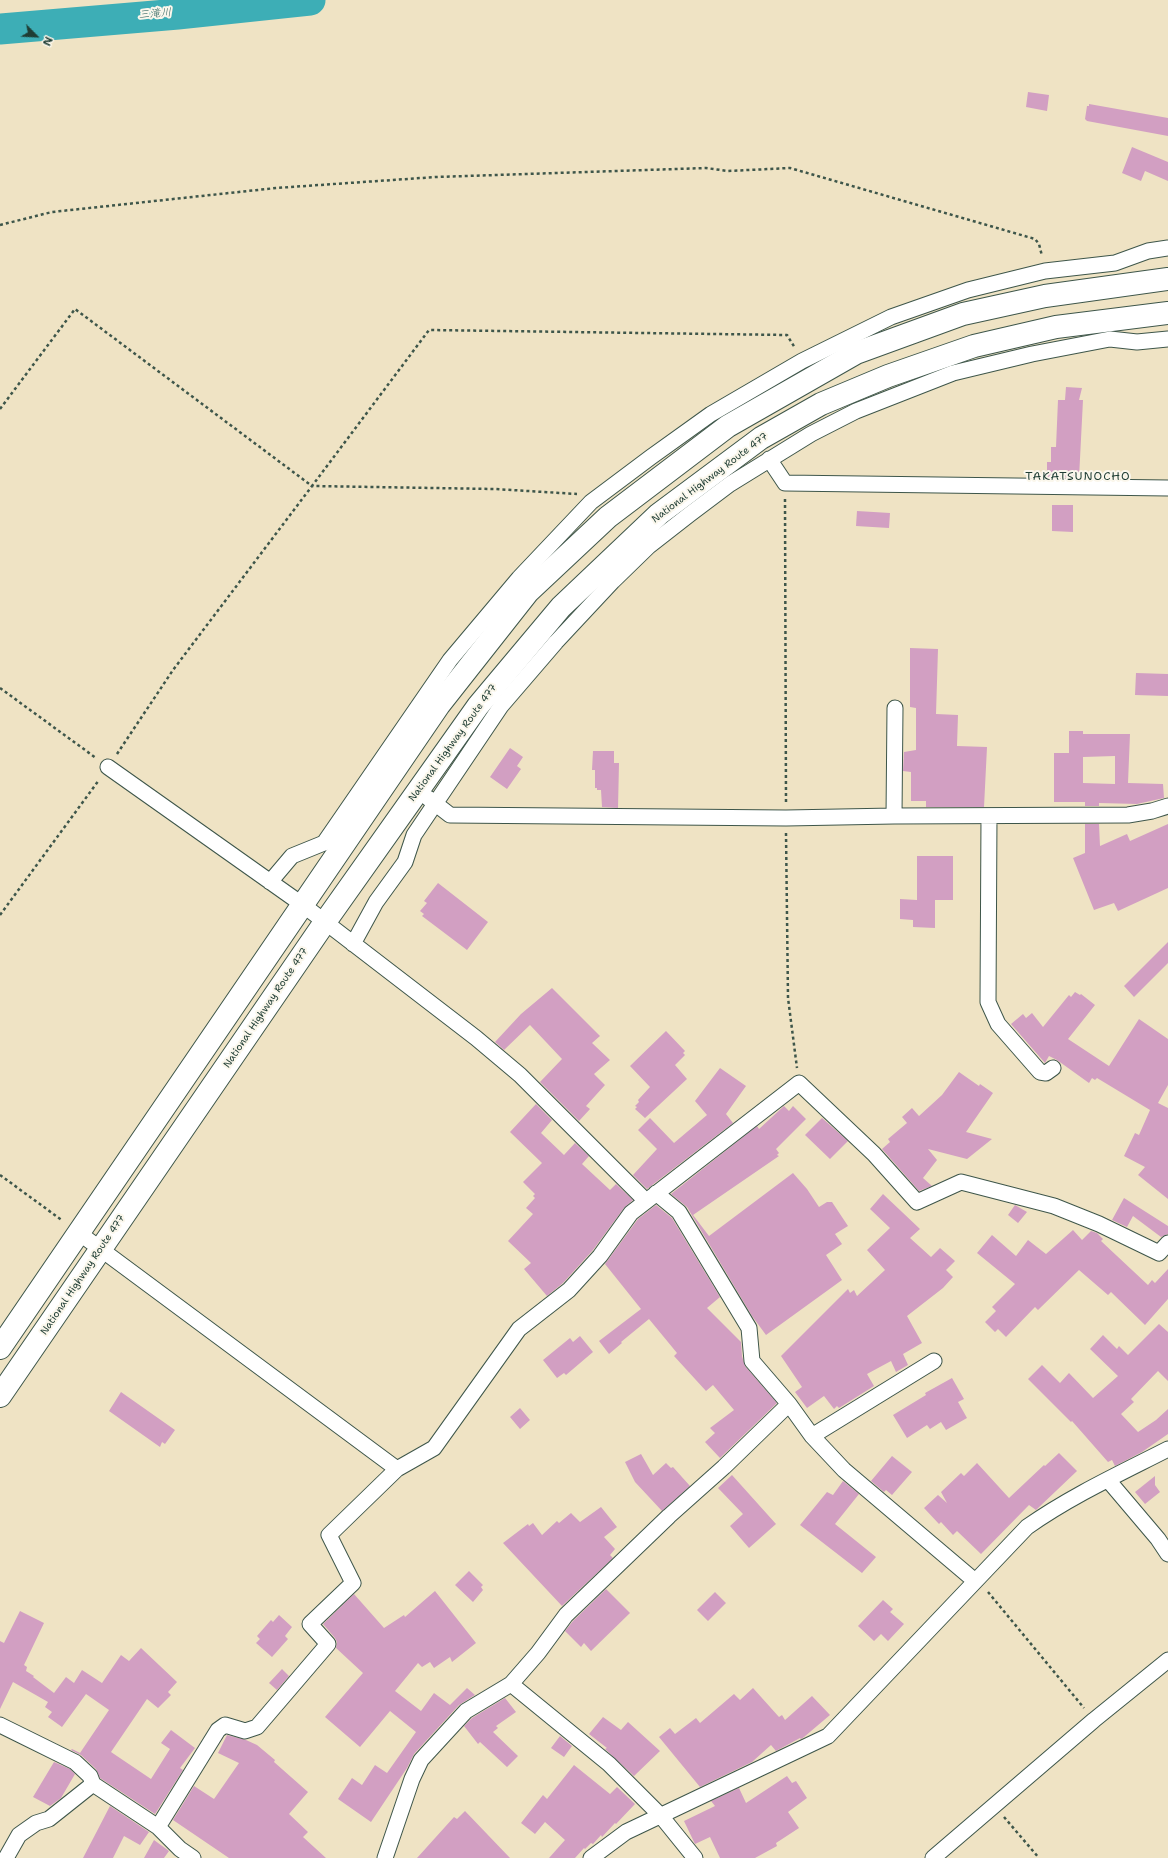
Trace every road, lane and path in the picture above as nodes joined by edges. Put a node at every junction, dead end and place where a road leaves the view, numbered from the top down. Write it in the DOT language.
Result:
graph roads {
  1 [pos="0,226"];
  2 [pos="1168,248"];
  3 [pos="1045,271"];
  4 [pos="1168,279"];
  5 [pos="1168,313"];
  6 [pos="1168,339"];
  7 [pos="802,361"];
  8 [pos="0,409"];
  9 [pos="769,459"];
  10 [pos="785,483"];
  11 [pos="312,486"];
  12 [pos="1168,488"];
  13 [pos="591,502"];
  14 [pos="0,688"];
  15 [pos="895,708"];
  16 [pos="108,767"];
  17 [pos="418,790"];
  18 [pos="435,803"];
  19 [pos="1168,806"];
  20 [pos="894,816"];
  21 [pos="989,816"];
  22 [pos="786,818"];
  23 [pos="270,882"];
  24 [pos="303,905"];
  25 [pos="0,915"];
  26 [pos="325,922"];
  27 [pos="353,944"];
  28 [pos="1053,1068"];
  29 [pos="799,1083"];
  30 [pos="0,1175"];
  31 [pos="651,1197"];
  32 [pos="79,1233"];
  33 [pos="1168,1243"];
  34 [pos="101,1249"];
  35 [pos="0,1348"];
  36 [pos="934,1360"];
  37 [pos="0,1396"];
  38 [pos="789,1404"];
  39 [pos="812,1436"];
  40 [pos="1168,1449"];
  41 [pos="397,1469"];
  42 [pos="1108,1480"];
  43 [pos="1168,1554"];
  44 [pos="975,1581"];
  45 [pos="1168,1660"];
  46 [pos="511,1684"];
  47 [pos="1094,1720"];
  48 [pos="0,1724"];
  49 [pos="93,1784"];
  50 [pos="995,1806"];
  51 [pos="661,1816"];
  52 [pos="158,1827"];
  53 [pos="6,1858"];
  54 [pos="193,1858"];
  55 [pos="385,1858"];
  56 [pos="591,1858"];
  57 [pos="695,1858"];
  58 [pos="933,1858"];
  59 [pos="1039,1858"];
  1 -- 3 [label="path"];
  2 -- 3 [label="street"];
  3 -- 7 [label="street"];
  4 -- 24 [label="highway"];
  5 -- 17 [label="highway, National Highway Route 477"];
  6 -- 9 [label="street"];
  7 -- 11 [label="path"];
  7 -- 13 [label="street"];
  8 -- 11 [label="path"];
  9 -- 10 [label="street"];
  9 -- 18 [label="street"];
  10 -- 12 [label="street"];
  10 -- 22 [label="path"];
  11 -- 13 [label="path"];
  11 -- 16 [label="path"];
  13 -- 23 [label="street"];
  14 -- 16 [label="path"];
  15 -- 20 [label="street"];
  16 -- 23 [label="street"];
  16 -- 25 [label="path"];
  17 -- 18 [label="street"];
  17 -- 26 [label="highway, National Highway Route 477"];
  18 -- 22 [label="street"];
  18 -- 27 [label="street"];
  19 -- 21 [label="street"];
  20 -- 21 [label="street"];
  20 -- 22 [label="street"];
  21 -- 28 [label="street"];
  22 -- 29 [label="path"];
  23 -- 24 [label="street"];
  24 -- 26 [label="street"];
  24 -- 32 [label="highway"];
  26 -- 27 [label="street"];
  26 -- 34 [label="highway, National Highway Route 477"];
  27 -- 31 [label="street"];
  29 -- 31 [label="street"];
  29 -- 33 [label="street"];
  30 -- 32 [label="path"];
  31 -- 38 [label="street"];
  31 -- 41 [label="street"];
  32 -- 34 [label="street"];
  32 -- 35 [label="highway"];
  34 -- 37 [label="highway, National Highway Route 477"];
  34 -- 41 [label="street"];
  36 -- 39 [label="street"];
  38 -- 39 [label="street"];
  38 -- 46 [label="street"];
  39 -- 44 [label="street"];
  40 -- 42 [label="street"];
  41 -- 52 [label="street"];
  42 -- 43 [label="street"];
  42 -- 44 [label="street"];
  44 -- 47 [label="path"];
  44 -- 51 [label="street"];
  45 -- 47 [label="street"];
  46 -- 51 [label="street"];
  46 -- 55 [label="street"];
  47 -- 50 [label="street"];
  48 -- 49 [label="street"];
  49 -- 52 [label="street"];
  49 -- 53 [label="street"];
  50 -- 58 [label="street"];
  50 -- 59 [label="path"];
  51 -- 56 [label="street"];
  51 -- 57 [label="street"];
  52 -- 54 [label="street"];
}
